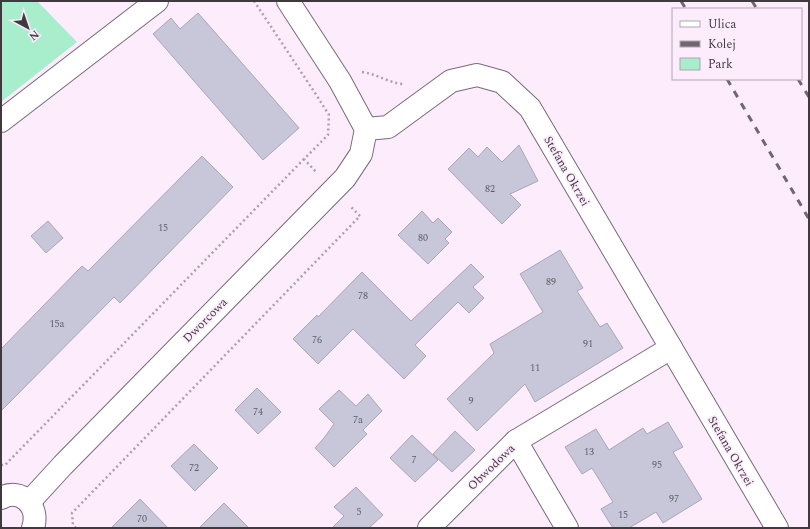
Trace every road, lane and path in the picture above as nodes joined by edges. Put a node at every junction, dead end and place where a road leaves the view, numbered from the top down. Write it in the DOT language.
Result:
graph roads {
  1 [pos="157,1"];
  2 [pos="254,1"];
  3 [pos="296,3"];
  4 [pos="1,121"];
  5 [pos="366,129"];
  6 [pos="304,159"];
  7 [pos="321,176"];
  8 [pos="350,205"];
  9 [pos="671,348"];
  10 [pos="516,441"];
  11 [pos="1,465"];
  12 [pos="1,498"];
  13 [pos="29,502"];
  14 [pos="33,528"];
  15 [pos="76,528"];
  16 [pos="429,528"];
  17 [pos="567,528"];
  18 [pos="777,528"];
  1 -- 4 [label="street"];
  2 -- 6 [label="path"];
  3 -- 5 [label="street"];
  5 -- 9 [label="street, Stefana Okrzei"];
  5 -- 13 [label="street, Dworcowa"];
  6 -- 7 [label="path"];
  6 -- 11 [label="path"];
  8 -- 15 [label="path"];
  9 -- 10 [label="street"];
  9 -- 18 [label="street, Stefana Okrzei"];
  10 -- 16 [label="street, Obwodowa"];
  10 -- 17 [label="street, Obwodowa"];
  12 -- 13 [label="street"];
  13 -- 14 [label="street"];
}
